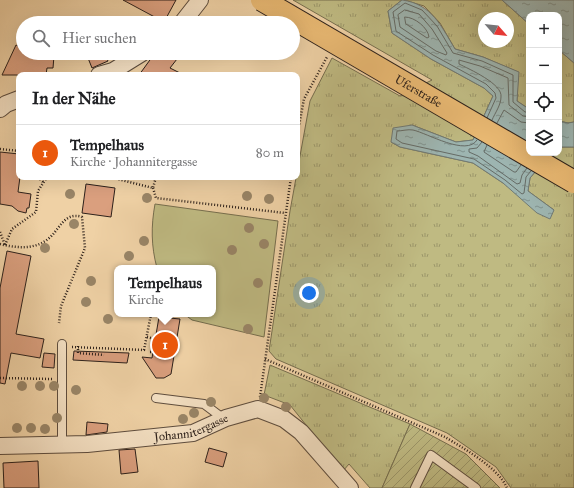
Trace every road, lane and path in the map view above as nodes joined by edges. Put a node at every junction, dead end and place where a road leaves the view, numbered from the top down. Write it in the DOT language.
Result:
graph roads {
  1 [pos="262,0"];
  2 [pos="200,1"];
  3 [pos="188,16"];
  4 [pos="289,16"];
  5 [pos="300,22"];
  6 [pos="328,54"];
  7 [pos="131,60"];
  8 [pos="110,72"];
  9 [pos="300,121"];
  10 [pos="0,149"];
  11 [pos="16,151"];
  12 [pos="122,180"];
  13 [pos="155,180"];
  14 [pos="290,180"];
  15 [pos="43,182"];
  16 [pos="574,182"];
  17 [pos="153,188"];
  18 [pos="285,213"];
  19 [pos="0,232"];
  20 [pos="0,244"];
  21 [pos="5,245"];
  22 [pos="150,317"];
  23 [pos="59,323"];
  24 [pos="147,337"];
  25 [pos="155,338"];
  26 [pos="62,344"];
  27 [pos="104,355"];
  28 [pos="265,359"];
  29 [pos="0,378"];
  30 [pos="62,380"];
  31 [pos="156,398"];
  32 [pos="258,409"];
  33 [pos="224,419"];
  34 [pos="62,445"];
  35 [pos="0,446"];
  36 [pos="350,488"];
  37 [pos="415,488"];
  38 [pos="476,488"];
  39 [pos="507,488"];
  1 -- 4 [label="main road, Uferstraße, bridge"];
  2 -- 3 [label="street"];
  5 -- 16 [label="main road, Uferstraße, bridge"];
  6 -- 9 [label="path"];
  7 -- 8 [label="street"];
  10 -- 11 [label="path"];
  12 -- 17 [label="path"];
  13 -- 17 [label="path"];
  14 -- 18 [label="path"];
  15 -- 21 [label="path"];
  17 -- 18 [label="path"];
  18 -- 28 [label="path"];
  19 -- 21 [label="path"];
  20 -- 21 [label="path"];
  21 -- 23 [label="path"];
  22 -- 24 [label="path"];
  24 -- 25 [label="path"];
  24 -- 27 [label="path"];
  26 -- 30 [label="lane"];
  28 -- 32 [label="path"];
  28 -- 39 [label="path"];
  29 -- 30 [label="path"];
  30 -- 34 [label="lane"];
  31 -- 33 [label="lane"];
  32 -- 33 [label="street, Johannitergasse"];
  32 -- 36 [label="street"];
  33 -- 34 [label="street, Johannitergasse"];
  34 -- 35 [label="street, Johannitergasse"];
  37 -- 38 [label="lane"];
}
